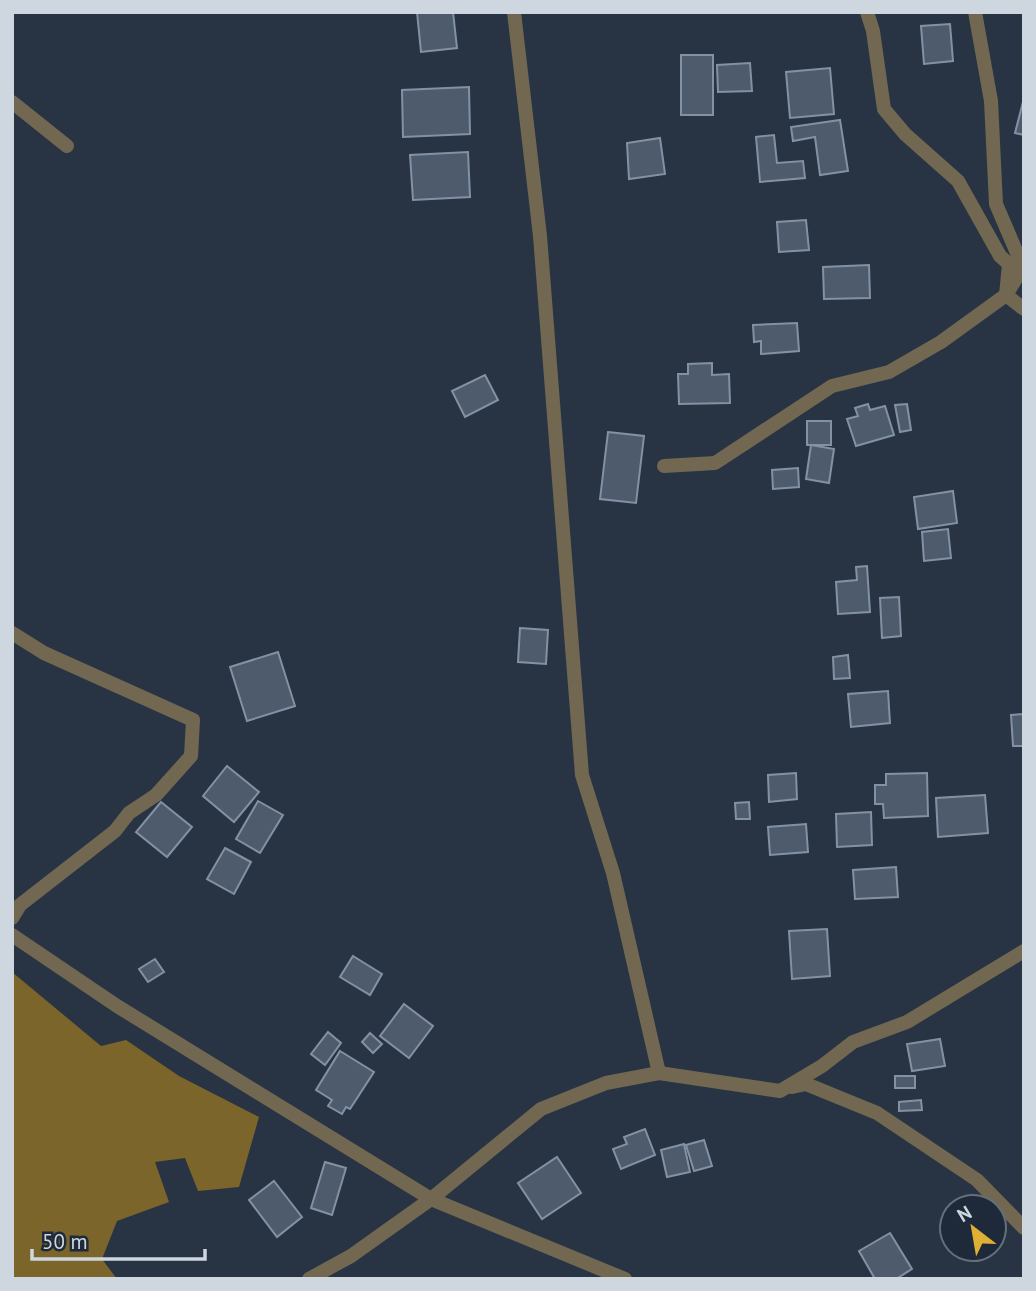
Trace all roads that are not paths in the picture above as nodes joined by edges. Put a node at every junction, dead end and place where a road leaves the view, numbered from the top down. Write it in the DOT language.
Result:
graph roads {
  1 [pos="514,12"];
  2 [pos="867,12"];
  3 [pos="975,12"];
  4 [pos="12,102"];
  5 [pos="67,146"];
  6 [pos="1006,295"];
  7 [pos="1024,309"];
  8 [pos="664,466"];
  9 [pos="12,633"];
  10 [pos="12,918"];
  11 [pos="12,934"];
  12 [pos="1024,951"];
  13 [pos="659,1073"];
  14 [pos="780,1091"];
  15 [pos="431,1199"];
  16 [pos="1024,1228"];
  17 [pos="309,1279"];
  18 [pos="625,1279"];
  1 -- 13 [label="street"];
  2 -- 6 [label="street"];
  3 -- 6 [label="street"];
  4 -- 5 [label="street"];
  6 -- 7 [label="street"];
  6 -- 8 [label="street"];
  9 -- 10 [label="street"];
  11 -- 15 [label="street"];
  12 -- 14 [label="street"];
  13 -- 14 [label="street"];
  13 -- 15 [label="street"];
  14 -- 16 [label="street"];
  15 -- 17 [label="street"];
  15 -- 18 [label="street"];
}
